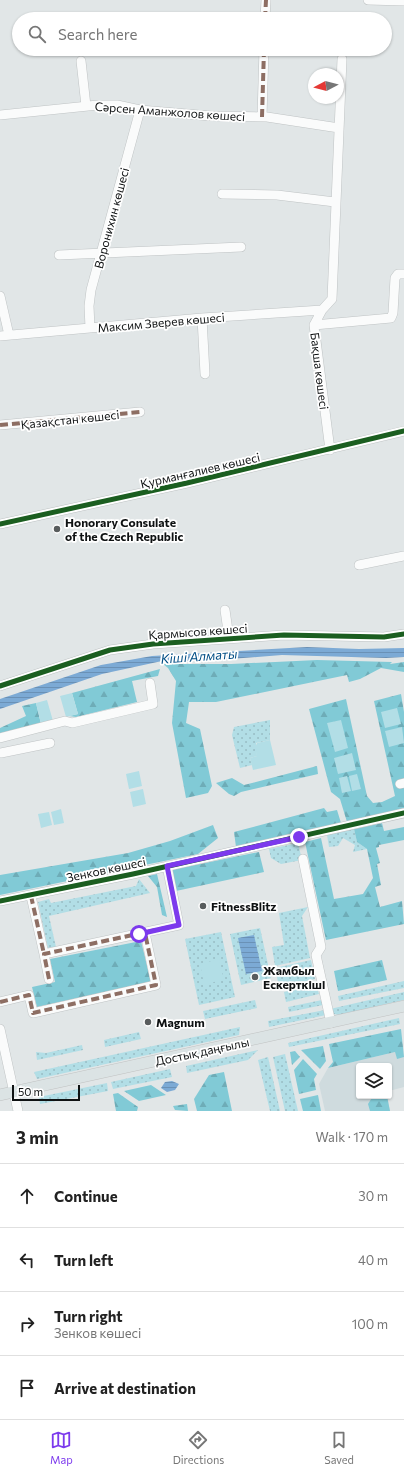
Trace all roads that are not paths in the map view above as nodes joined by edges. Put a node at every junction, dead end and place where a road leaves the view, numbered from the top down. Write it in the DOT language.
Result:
graph roads {
  1 [pos="266,0"];
  2 [pos="368,0"];
  3 [pos="387,0"];
  4 [pos="404,1"];
  5 [pos="265,12"];
  6 [pos="264,56"];
  7 [pos="342,59"];
  8 [pos="80,61"];
  9 [pos="86,106"];
  10 [pos="140,110"];
  11 [pos="0,115"];
  12 [pos="262,116"];
  13 [pos="339,128"];
  14 [pos="222,194"];
  15 [pos="335,202"];
  16 [pos="241,247"];
  17 [pos="101,254"];
  18 [pos="59,255"];
  19 [pos="404,274"];
  20 [pos="0,296"];
  21 [pos="322,310"];
  22 [pos="202,318"];
  23 [pos="314,325"];
  24 [pos="90,328"];
  25 [pos="4,335"];
  26 [pos="205,374"];
  27 [pos="140,412"];
  28 [pos="0,425"];
  29 [pos="404,431"];
  30 [pos="330,450"];
  31 [pos="0,524"];
  32 [pos="404,556"];
  33 [pos="359,564"];
  34 [pos="226,610"];
  35 [pos="404,634"];
  36 [pos="229,638"];
  37 [pos="150,683"];
  38 [pos="0,686"];
  39 [pos="0,738"];
  40 [pos="50,743"];
  41 [pos="1,752"];
  42 [pos="404,813"];
  43 [pos="303,859"];
  44 [pos="167,866"];
  45 [pos="31,896"];
  46 [pos="0,901"];
  47 [pos="144,933"];
  48 [pos="44,954"];
  49 [pos="49,979"];
  50 [pos="0,1002"];
  51 [pos="404,1006"];
  52 [pos="331,1023"];
  53 [pos="0,1029"];
  54 [pos="14,1092"];
  55 [pos="0,1096"];
  56 [pos="18,1111"];
  1 -- 5 [label="street"];
  2 -- 3 [label="street"];
  3 -- 4 [label="street"];
  6 -- 12 [label="street"];
  7 -- 13 [label="street, Бақша көшесі"];
  8 -- 9 [label="street"];
  9 -- 10 [label="street, Сәрсен Аманжолов көшесі"];
  9 -- 11 [label="street, Сәрсен Аманжолов көшесі"];
  10 -- 12 [label="street, Сәрсен Аманжолов көшесі"];
  10 -- 17 [label="street, Воронихин көшесі"];
  12 -- 13 [label="street, Сәрсен Аманжолов көшесі"];
  13 -- 15 [label="street, Бақша көшесі"];
  14 -- 15 [label="street"];
  15 -- 21 [label="street, Бақша көшесі"];
  16 -- 17 [label="street"];
  17 -- 18 [label="street"];
  17 -- 24 [label="street, Воронихин көшесі"];
  19 -- 23 [label="street"];
  20 -- 25 [label="street"];
  21 -- 22 [label="street, Максим Зверев көшесі"];
  21 -- 23 [label="street, Бақша көшесі"];
  22 -- 24 [label="street, Максим Зверев көшесі"];
  22 -- 26 [label="street"];
  23 -- 30 [label="street, Бақша көшесі"];
  24 -- 25 [label="street, Максим Зверев көшесі"];
  27 -- 28 [label="street, Қазақстан көшесі"];
  29 -- 30 [label="street, Қурманғалиев көшесі"];
  30 -- 31 [label="street, Қурманғалиев көшесі"];
  32 -- 33 [label="street"];
  34 -- 36 [label="street"];
  35 -- 36 [label="street, Қармысов көшесі"];
  36 -- 38 [label="street, Қармысов көшесі"];
  37 -- 39 [label="street"];
  40 -- 41 [label="street"];
  42 -- 44 [label="street, Зенков көшесі"];
  43 -- 52 [label="street"];
  44 -- 45 [label="street, Зенков көшесі"];
  44 -- 47 [label="street"];
  45 -- 46 [label="street, Зенков көшесі"];
  45 -- 48 [label="street"];
  47 -- 48 [label="street"];
  47 -- 50 [label="street"];
  48 -- 49 [label="street"];
  51 -- 52 [label="main road, Достық даңғылы"];
  52 -- 54 [label="main road, Достық даңғылы"];
  53 -- 54 [label="street"];
  54 -- 55 [label="main road, Достық даңғылы"];
  54 -- 56 [label="street"];
}
